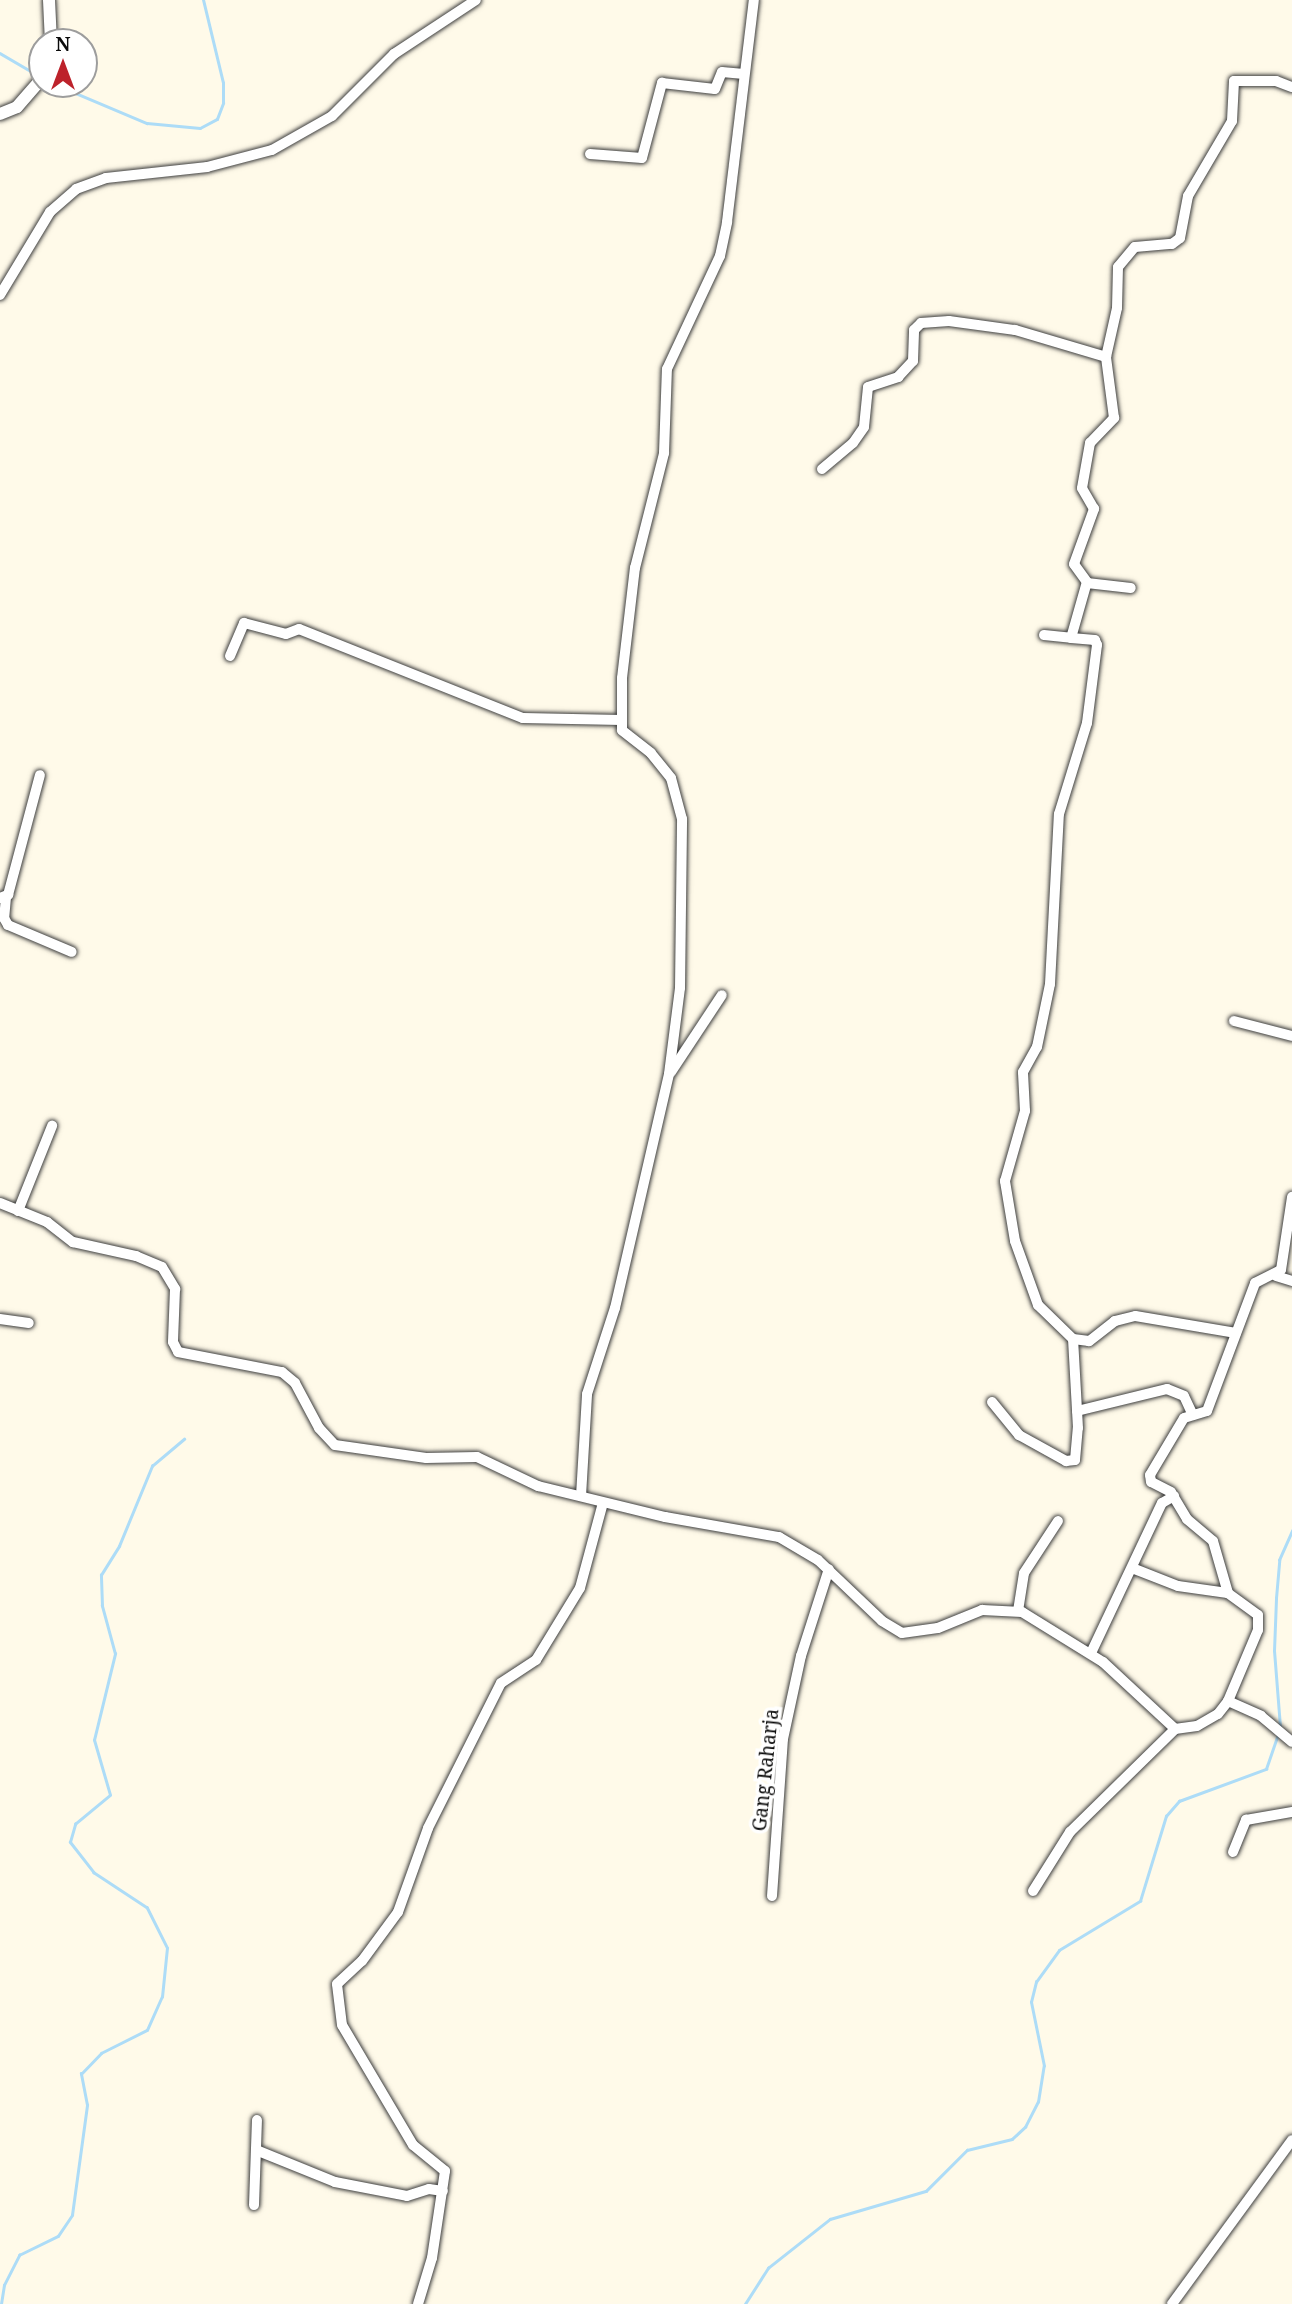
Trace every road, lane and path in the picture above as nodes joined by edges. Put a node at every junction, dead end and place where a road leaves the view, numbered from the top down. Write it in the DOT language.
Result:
graph roads {
  1 [pos="49,0"];
  2 [pos="476,0"];
  3 [pos="754,0"];
  4 [pos="50,28"];
  5 [pos="744,74"];
  6 [pos="1292,87"];
  7 [pos="28,95"];
  8 [pos="0,114"];
  9 [pos="590,153"];
  10 [pos="0,295"];
  11 [pos="1106,357"];
  12 [pos="822,469"];
  13 [pos="1087,583"];
  14 [pos="1131,588"];
  15 [pos="1044,635"];
  16 [pos="1071,638"];
  17 [pos="230,656"];
  18 [pos="621,720"];
  19 [pos="40,775"];
  20 [pos="3,898"];
  21 [pos="72,952"];
  22 [pos="722,995"];
  23 [pos="1234,1021"];
  24 [pos="1292,1036"];
  25 [pos="669,1074"];
  26 [pos="52,1126"];
  27 [pos="1292,1197"];
  28 [pos="0,1203"];
  29 [pos="18,1211"];
  30 [pos="1288,1240"];
  31 [pos="1276,1276"];
  32 [pos="1292,1281"];
  33 [pos="0,1319"];
  34 [pos="29,1323"];
  35 [pos="1236,1333"];
  36 [pos="1073,1339"];
  37 [pos="992,1402"];
  38 [pos="1077,1411"];
  39 [pos="1193,1415"];
  40 [pos="581,1496"];
  41 [pos="1174,1496"];
  42 [pos="603,1503"];
  43 [pos="1058,1521"];
  44 [pos="1132,1567"];
  45 [pos="829,1569"];
  46 [pos="1227,1593"];
  47 [pos="1018,1611"];
  48 [pos="1091,1653"];
  49 [pos="1228,1701"];
  50 [pos="1175,1729"];
  51 [pos="1292,1742"];
  52 [pos="1292,1812"];
  53 [pos="1233,1852"];
  54 [pos="1033,1891"];
  55 [pos="772,1896"];
  56 [pos="257,2120"];
  57 [pos="1292,2140"];
  58 [pos="256,2151"];
  59 [pos="443,2191"];
  60 [pos="254,2205"];
  61 [pos="418,2304"];
  62 [pos="1172,2304"];
  1 -- 4 [label="street"];
  2 -- 10 [label="street"];
  3 -- 5 [label="street"];
  5 -- 9 [label="street"];
  5 -- 18 [label="street"];
  6 -- 11 [label="street"];
  7 -- 8 [label="street"];
  11 -- 12 [label="street"];
  11 -- 13 [label="street"];
  13 -- 14 [label="street"];
  13 -- 16 [label="street"];
  15 -- 16 [label="street"];
  16 -- 36 [label="street"];
  17 -- 18 [label="street"];
  18 -- 25 [label="street"];
  19 -- 20 [label="street"];
  20 -- 21 [label="street"];
  22 -- 25 [label="street"];
  23 -- 24 [label="street"];
  25 -- 40 [label="street"];
  26 -- 29 [label="street"];
  27 -- 30 [label="street"];
  28 -- 29 [label="street"];
  29 -- 40 [label="street"];
  30 -- 31 [label="street"];
  31 -- 32 [label="street"];
  31 -- 35 [label="street"];
  33 -- 34 [label="street"];
  35 -- 36 [label="street"];
  35 -- 39 [label="street"];
  36 -- 38 [label="street"];
  37 -- 38 [label="street"];
  38 -- 39 [label="street"];
  39 -- 41 [label="street"];
  40 -- 42 [label="street"];
  41 -- 44 [label="street"];
  41 -- 46 [label="street"];
  42 -- 45 [label="street"];
  42 -- 59 [label="street"];
  43 -- 47 [label="street"];
  44 -- 46 [label="street"];
  44 -- 48 [label="street"];
  45 -- 47 [label="street"];
  45 -- 55 [label="street, Gang Raharja"];
  46 -- 49 [label="street"];
  47 -- 48 [label="street"];
  48 -- 50 [label="street"];
  49 -- 50 [label="street"];
  49 -- 51 [label="street"];
  50 -- 54 [label="street"];
  52 -- 53 [label="street"];
  56 -- 58 [label="street"];
  57 -- 62 [label="street"];
  58 -- 59 [label="street"];
  58 -- 60 [label="street"];
  59 -- 61 [label="street"];
}
